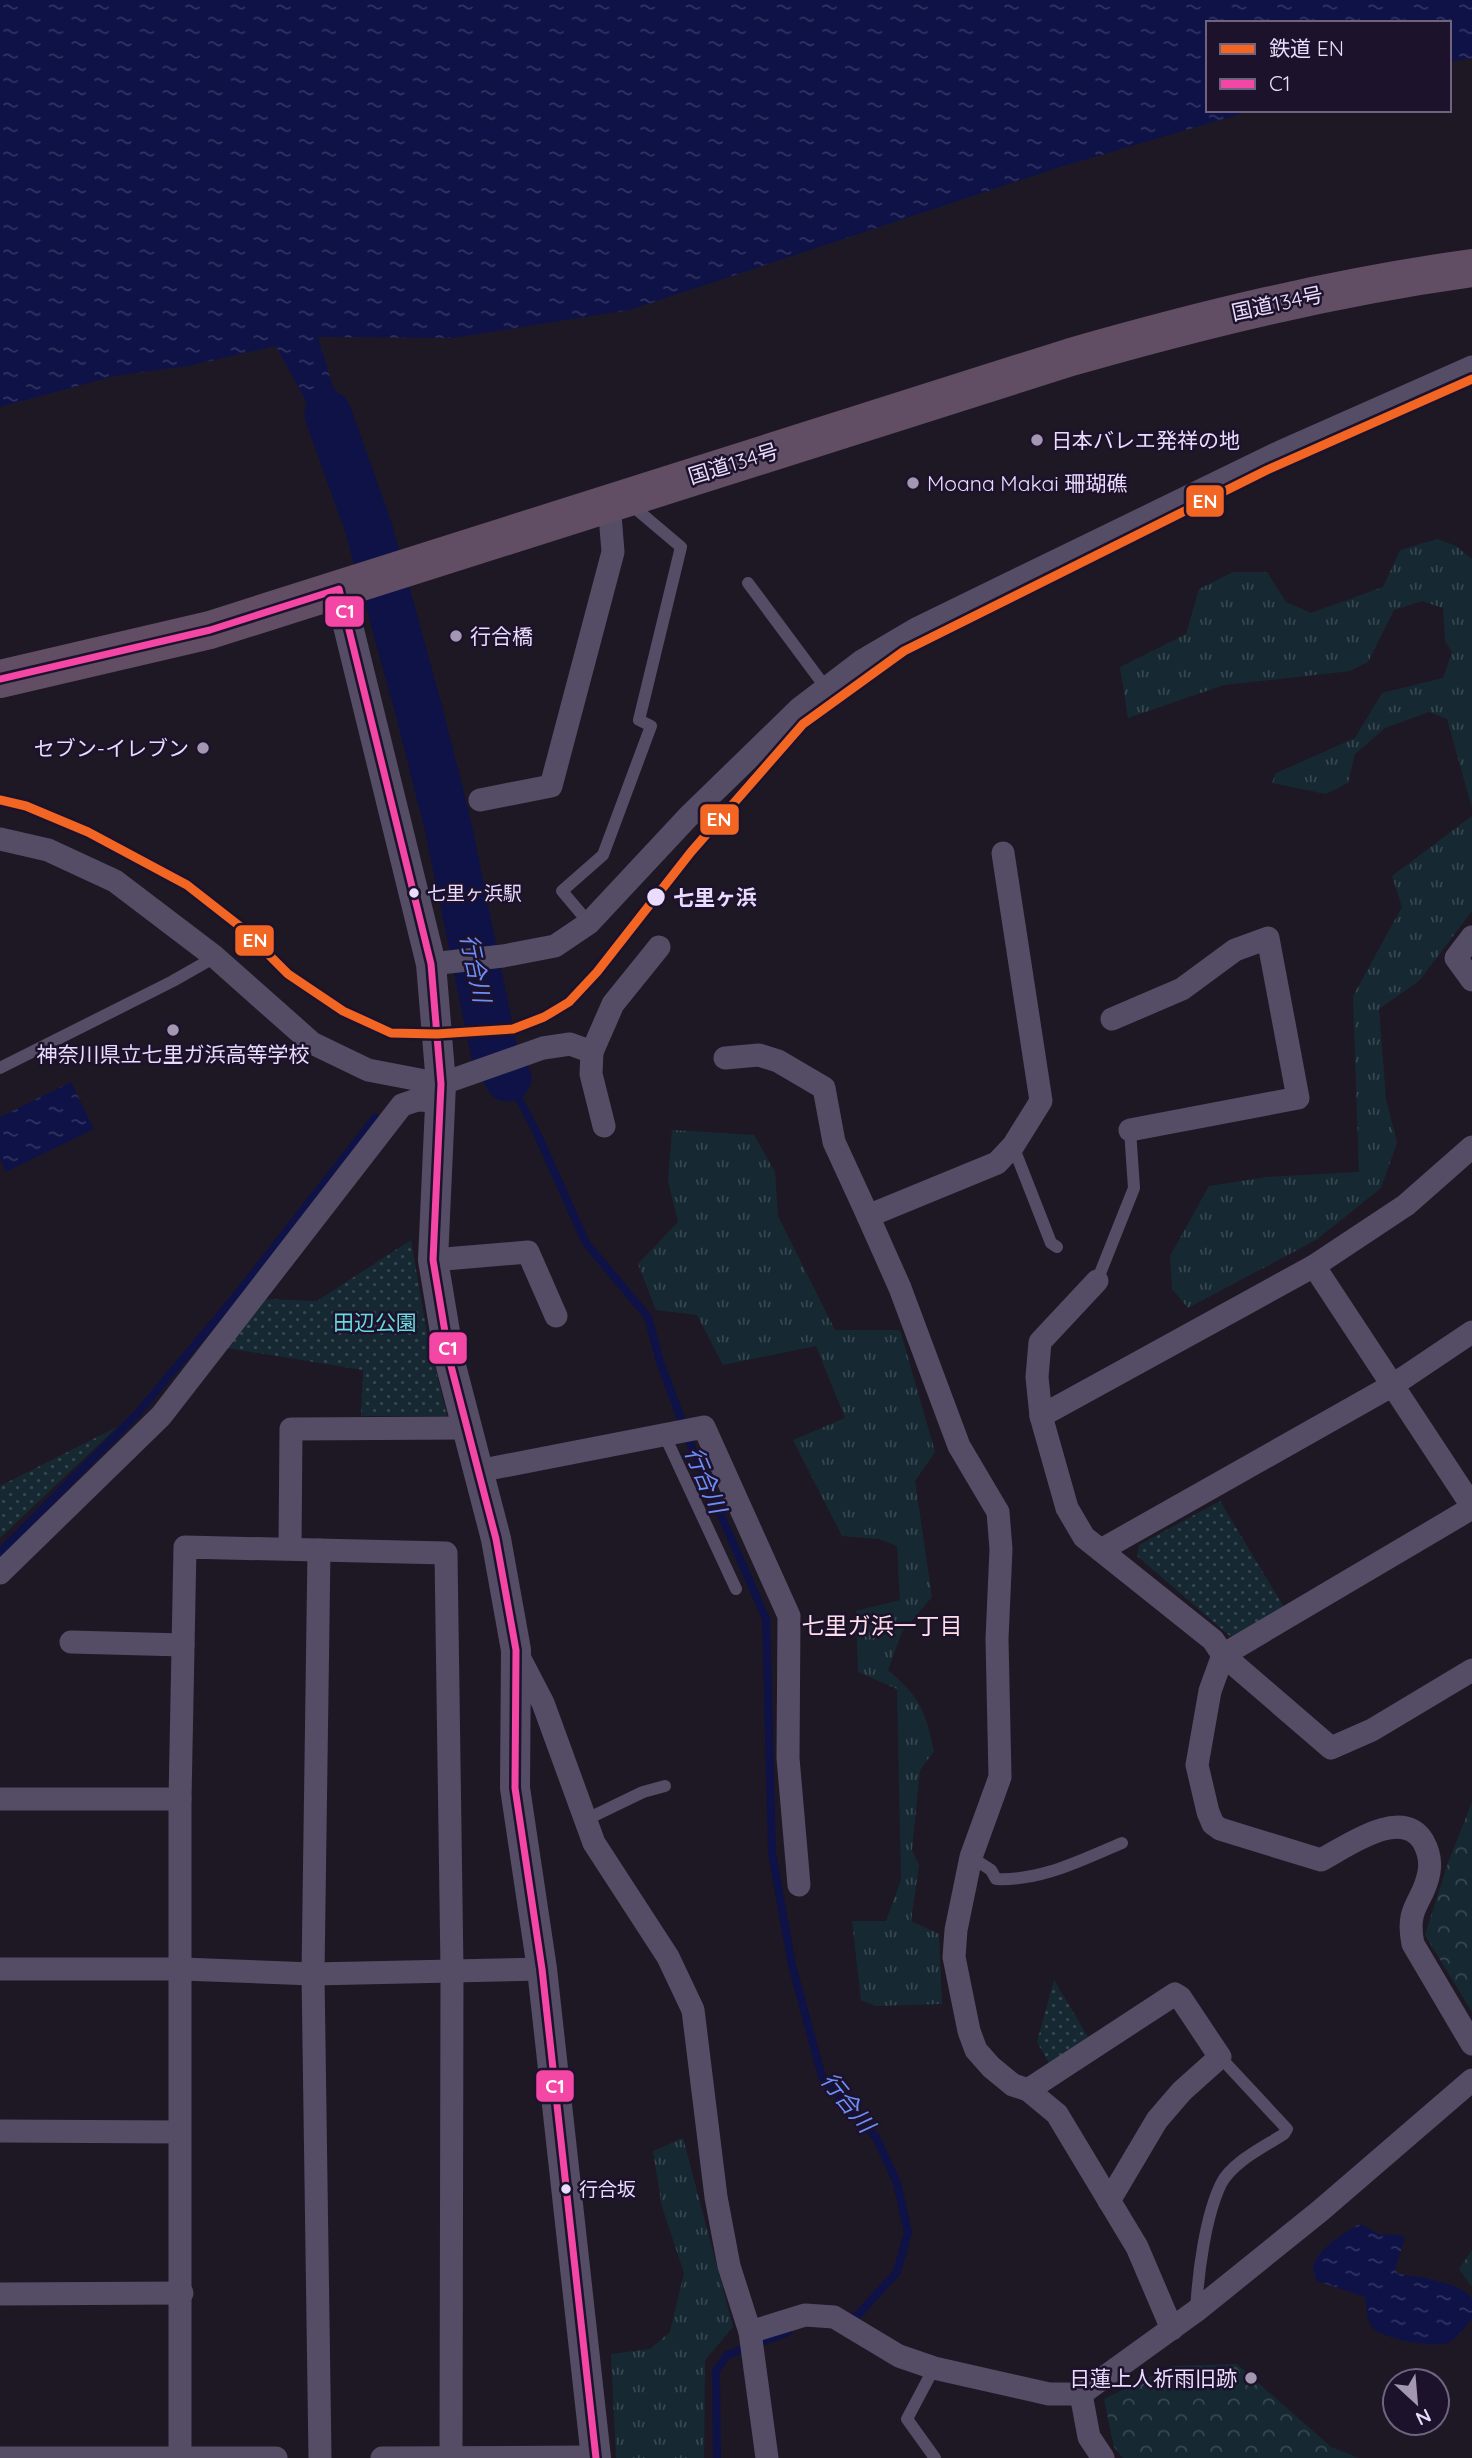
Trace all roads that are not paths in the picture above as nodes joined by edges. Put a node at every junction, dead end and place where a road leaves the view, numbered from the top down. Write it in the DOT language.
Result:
graph roads {
  1 [pos="1472,268"];
  2 [pos="1472,367"];
  3 [pos="619,499"];
  4 [pos="748,583"];
  5 [pos="350,585"];
  6 [pos="0,679"];
  7 [pos="825,688"];
  8 [pos="480,800"];
  9 [pos="0,839"];
  10 [pos="1003,853"];
  11 [pos="589,923"];
  12 [pos="1472,937"];
  13 [pos="659,947"];
  14 [pos="215,957"];
  15 [pos="444,963"];
  16 [pos="1472,981"];
  17 [pos="1112,1019"];
  18 [pos="592,1052"];
  19 [pos="725,1058"];
  20 [pos="0,1068"];
  21 [pos="440,1093"];
  22 [pos="604,1126"];
  23 [pos="1130,1130"];
  24 [pos="1013,1146"];
  25 [pos="1472,1147"];
  26 [pos="868,1216"];
  27 [pos="1057,1247"];
  28 [pos="433,1261"];
  29 [pos="1314,1266"];
  30 [pos="1097,1281"];
  31 [pos="556,1316"];
  32 [pos="1472,1332"];
  33 [pos="1392,1385"];
  34 [pos="1041,1416"];
  35 [pos="466,1428"];
  36 [pos="664,1434"];
  37 [pos="478,1471"];
  38 [pos="1472,1507"];
  39 [pos="290,1548"];
  40 [pos="319,1550"];
  41 [pos="1101,1550"];
  42 [pos="0,1573"];
  43 [pos="736,1589"];
  44 [pos="71,1642"];
  45 [pos="183,1645"];
  46 [pos="516,1650"];
  47 [pos="1223,1655"];
  48 [pos="1472,1670"];
  49 [pos="665,1786"];
  50 [pos="0,1799"];
  51 [pos="180,1799"];
  52 [pos="585,1820"];
  53 [pos="1122,1843"];
  54 [pos="971,1857"];
  55 [pos="799,1885"];
  56 [pos="0,1969"];
  57 [pos="182,1969"];
  58 [pos="542,1969"];
  59 [pos="452,1970"];
  60 [pos="313,1974"];
  61 [pos="1472,2044"];
  62 [pos="1220,2057"];
  63 [pos="1472,2080"];
  64 [pos="1028,2090"];
  65 [pos="0,2131"];
  66 [pos="179,2132"];
  67 [pos="1109,2201"];
  68 [pos="182,2293"];
  69 [pos="0,2294"];
  70 [pos="1196,2311"];
  71 [pos="1171,2329"];
  72 [pos="750,2332"];
  73 [pos="934,2368"];
  74 [pos="1081,2394"];
  75 [pos="180,2457"];
  76 [pos="596,2457"];
  77 [pos="0,2458"];
  78 [pos="276,2458"];
  79 [pos="320,2458"];
  80 [pos="382,2458"];
  81 [pos="451,2458"];
  82 [pos="767,2458"];
  83 [pos="934,2458"];
  84 [pos="1103,2458"];
  1 -- 3 [label="highway, 国道134号"];
  2 -- 7 [label="street"];
  3 -- 5 [label="highway, 国道134号"];
  3 -- 8 [label="street"];
  3 -- 11 [label="lane"];
  4 -- 7 [label="lane"];
  5 -- 6 [label="highway, 国道134号"];
  5 -- 15 [label="street"];
  7 -- 11 [label="street"];
  9 -- 14 [label="street"];
  10 -- 24 [label="street"];
  11 -- 15 [label="street"];
  12 -- 16 [label="street"];
  13 -- 18 [label="street"];
  14 -- 20 [label="lane"];
  14 -- 21 [label="street"];
  15 -- 21 [label="street"];
  17 -- 23 [label="street"];
  18 -- 21 [label="street"];
  18 -- 22 [label="street"];
  19 -- 26 [label="street"];
  21 -- 28 [label="street"];
  21 -- 42 [label="street"];
  23 -- 30 [label="lane"];
  24 -- 26 [label="street"];
  24 -- 27 [label="lane"];
  25 -- 29 [label="street"];
  26 -- 54 [label="street"];
  28 -- 31 [label="street"];
  28 -- 35 [label="street"];
  29 -- 33 [label="street"];
  29 -- 34 [label="street"];
  30 -- 34 [label="street"];
  32 -- 33 [label="street"];
  33 -- 38 [label="street"];
  33 -- 41 [label="street"];
  34 -- 41 [label="street"];
  35 -- 37 [label="street"];
  35 -- 39 [label="street"];
  36 -- 37 [label="street"];
  36 -- 43 [label="lane"];
  36 -- 55 [label="street"];
  37 -- 46 [label="street"];
  38 -- 47 [label="street"];
  39 -- 40 [label="street"];
  39 -- 45 [label="street"];
  40 -- 59 [label="street"];
  40 -- 60 [label="street"];
  41 -- 47 [label="street"];
  44 -- 45 [label="street"];
  45 -- 51 [label="street"];
  46 -- 52 [label="street"];
  46 -- 58 [label="street"];
  47 -- 48 [label="street"];
  47 -- 61 [label="street"];
  49 -- 52 [label="lane"];
  50 -- 51 [label="street"];
  51 -- 57 [label="street"];
  52 -- 72 [label="street"];
  53 -- 54 [label="lane"];
  54 -- 64 [label="street"];
  56 -- 57 [label="street"];
  57 -- 60 [label="street"];
  57 -- 66 [label="street"];
  58 -- 59 [label="street"];
  58 -- 76 [label="street"];
  59 -- 60 [label="street"];
  59 -- 81 [label="street"];
  60 -- 79 [label="street"];
  62 -- 64 [label="street"];
  62 -- 67 [label="street"];
  62 -- 70 [label="lane"];
  63 -- 70 [label="street"];
  64 -- 67 [label="street"];
  65 -- 66 [label="street"];
  66 -- 68 [label="street"];
  67 -- 71 [label="street"];
  68 -- 69 [label="street"];
  68 -- 75 [label="street"];
  70 -- 71 [label="street"];
  71 -- 74 [label="street"];
  72 -- 73 [label="street"];
  72 -- 82 [label="street"];
  73 -- 74 [label="street"];
  73 -- 83 [label="lane"];
  74 -- 84 [label="street"];
  75 -- 77 [label="street"];
  75 -- 78 [label="street"];
  76 -- 81 [label="street"];
  80 -- 81 [label="street"];
}
